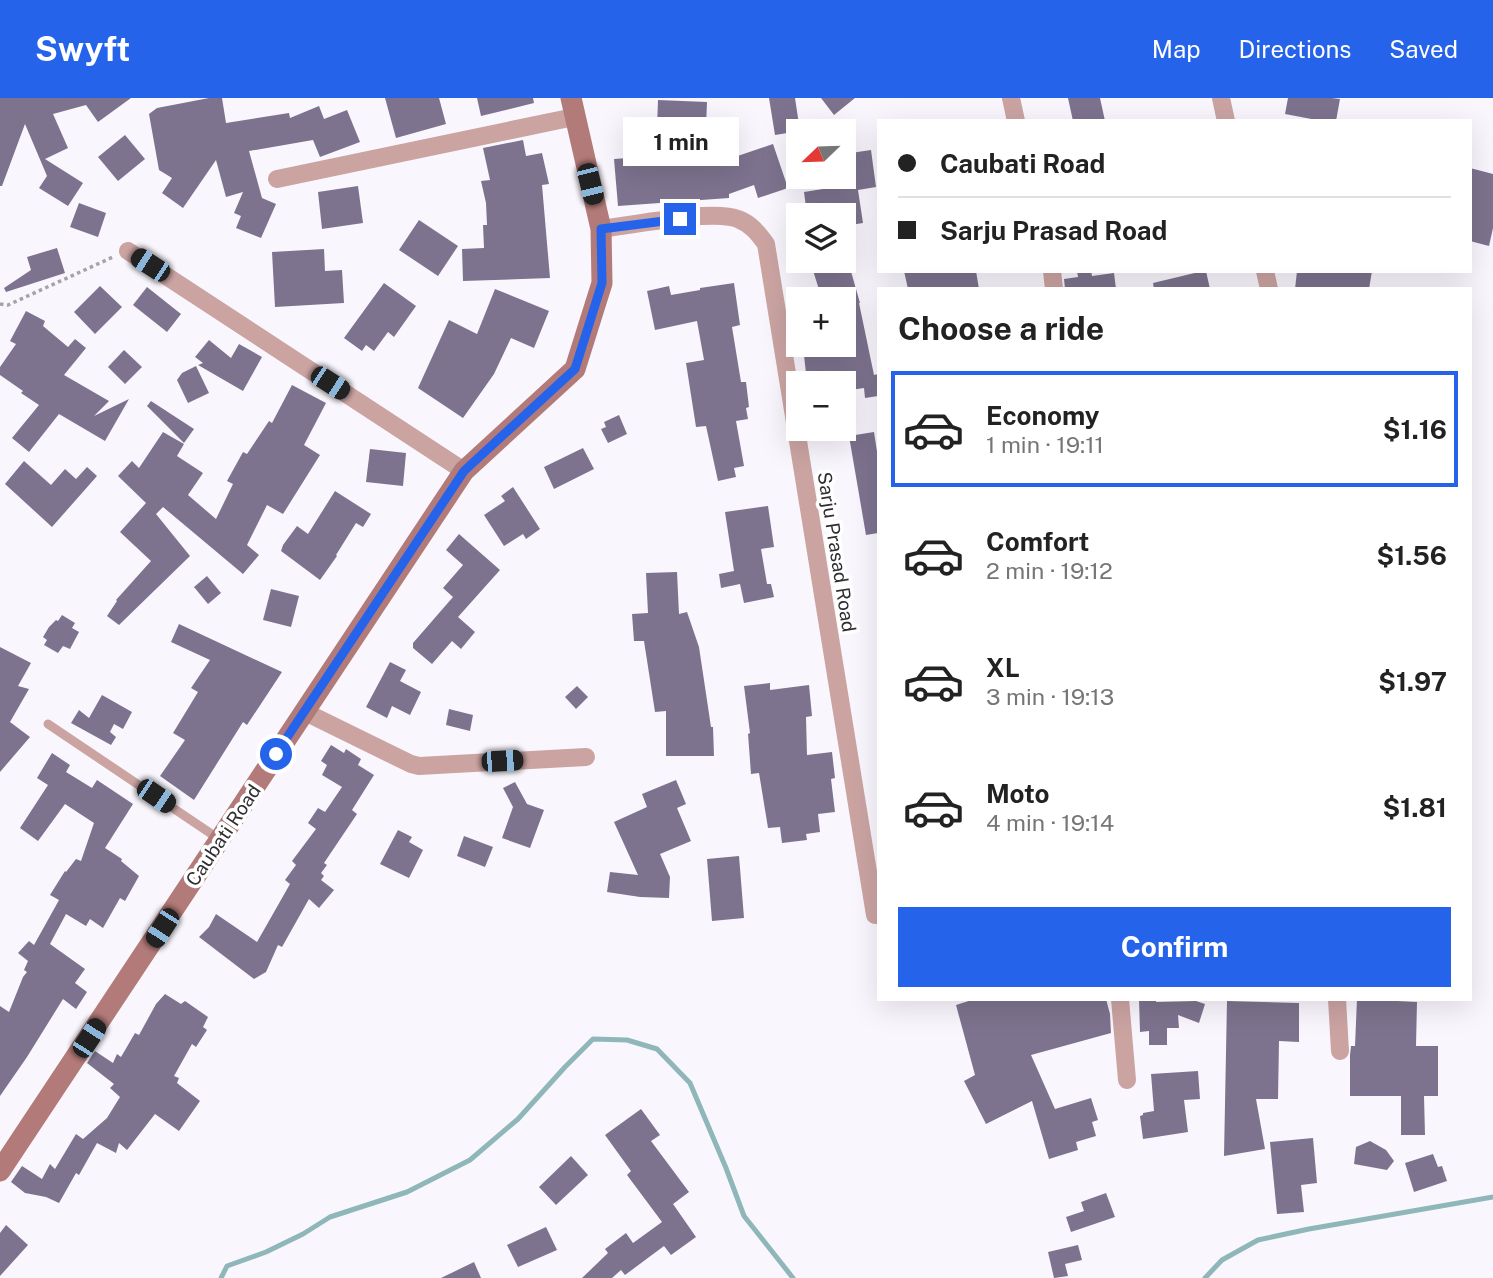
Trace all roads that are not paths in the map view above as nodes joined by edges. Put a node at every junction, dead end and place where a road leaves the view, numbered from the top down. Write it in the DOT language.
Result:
graph roads {
  1 [pos="1011,98"];
  2 [pos="1220,98"];
  3 [pos="573,107"];
  4 [pos="1016,119"];
  5 [pos="1225,119"];
  6 [pos="277,179"];
  7 [pos="601,229"];
  8 [pos="128,251"];
  9 [pos="464,471"];
  10 [pos="305,712"];
  11 [pos="48,724"];
  12 [pos="586,757"];
  13 [pos="220,840"];
  14 [pos="875,915"];
  15 [pos="1120,1001"];
  16 [pos="1337,1001"];
  17 [pos="1340,1051"];
  18 [pos="1127,1080"];
  19 [pos="0,1171"];
  1 -- 4 [label="street"];
  2 -- 5 [label="street"];
  3 -- 6 [label="street"];
  3 -- 7 [label="street, Caubati Road"];
  7 -- 9 [label="street, Caubati Road"];
  7 -- 14 [label="street, Sarju Prasad Road"];
  8 -- 9 [label="street"];
  9 -- 10 [label="street, Caubati Road"];
  10 -- 12 [label="street"];
  10 -- 13 [label="street, Caubati Road"];
  11 -- 13 [label="lane"];
  13 -- 19 [label="street, Caubati Road"];
  15 -- 18 [label="street"];
  16 -- 17 [label="street"];
}
